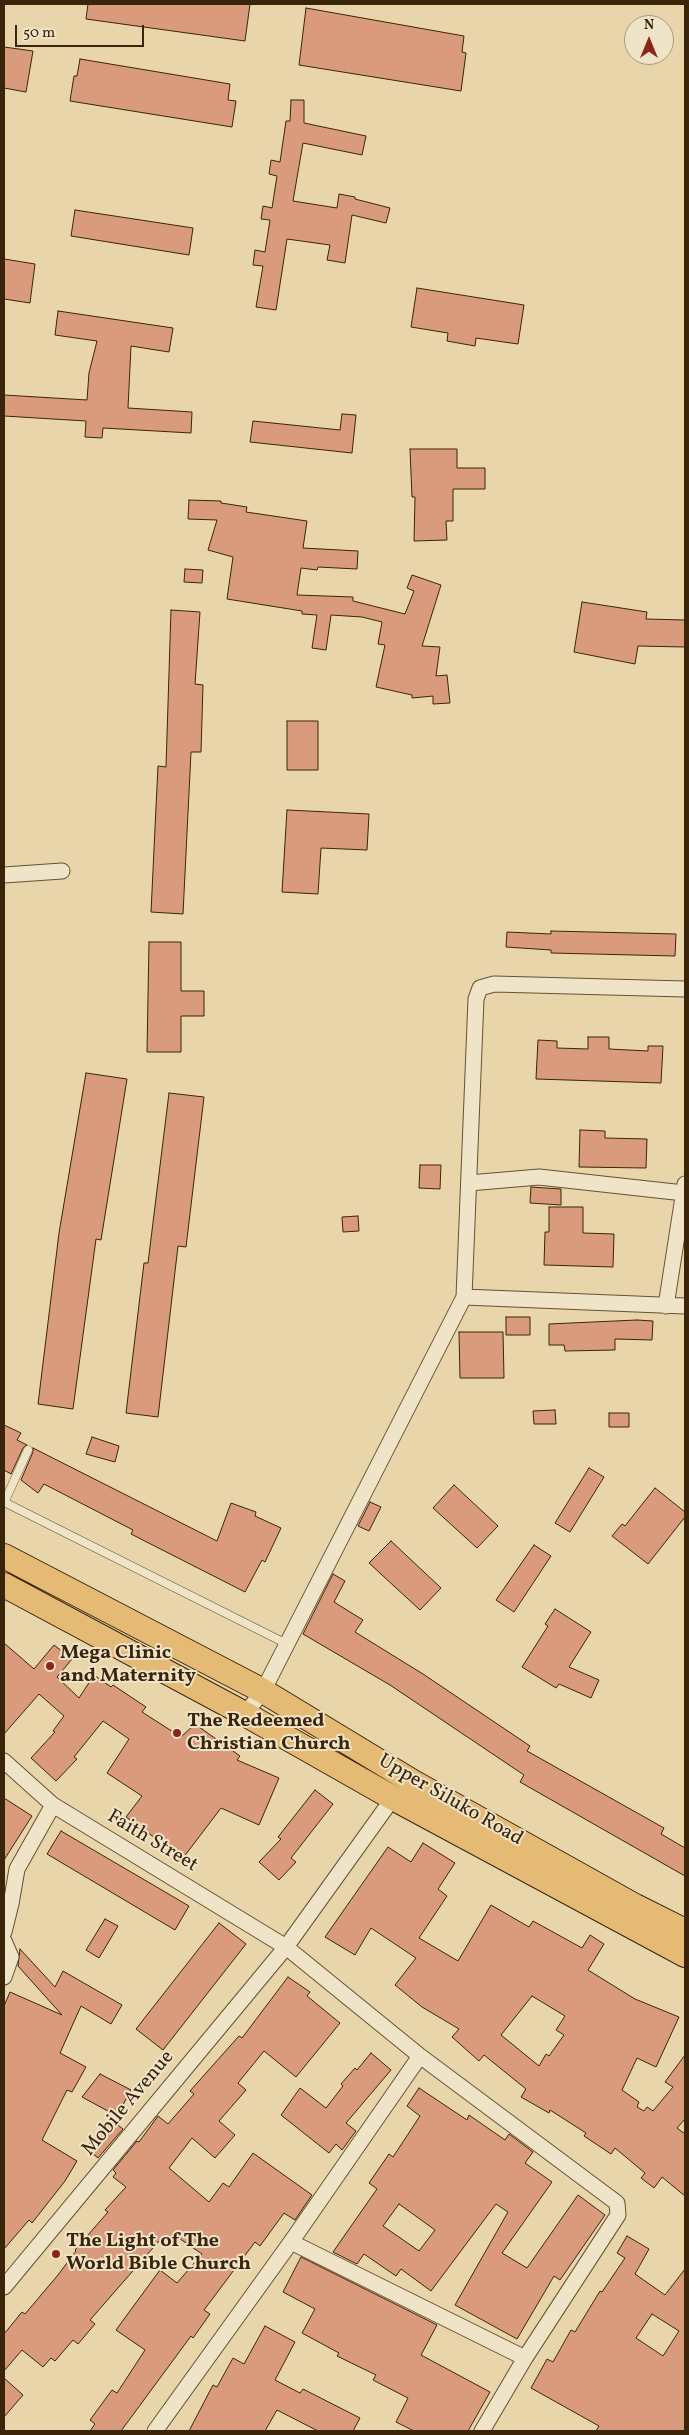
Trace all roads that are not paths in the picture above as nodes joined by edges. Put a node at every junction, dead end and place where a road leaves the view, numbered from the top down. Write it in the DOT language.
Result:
graph roads {
  1 [pos="62,871"];
  2 [pos="4,875"];
  3 [pos="685,990"];
  4 [pos="469,1183"];
  5 [pos="684,1188"];
  6 [pos="464,1297"];
  7 [pos="666,1306"];
  8 [pos="685,1306"];
  9 [pos="28,1450"];
  10 [pos="4,1503"];
  11 [pos="4,1556"];
  12 [pos="4,1585"];
  13 [pos="287,1644"];
  14 [pos="264,1691"];
  15 [pos="246,1714"];
  16 [pos="4,1761"];
  17 [pos="394,1798"];
  18 [pos="53,1805"];
  19 [pos="685,1931"];
  20 [pos="4,1932"];
  21 [pos="4,1941"];
  22 [pos="286,1947"];
  23 [pos="685,1955"];
  24 [pos="4,1977"];
  25 [pos="420,2056"];
  26 [pos="292,2242"];
  27 [pos="4,2287"];
  28 [pos="525,2358"];
  29 [pos="155,2431"];
  30 [pos="482,2431"];
  1 -- 2 [label="street"];
  3 -- 4 [label="street"];
  4 -- 5 [label="street"];
  4 -- 6 [label="street"];
  5 -- 7 [label="street"];
  6 -- 7 [label="street"];
  6 -- 13 [label="street"];
  7 -- 8 [label="street"];
  9 -- 10 [label="lane"];
  10 -- 13 [label="lane"];
  11 -- 14 [label="main road, Upper Siluko Road"];
  12 -- 15 [label="main road, Upper Siluko Road"];
  13 -- 14 [label="street"];
  14 -- 15 [label="street"];
  14 -- 19 [label="main road, Upper Siluko Road"];
  15 -- 17 [label="main road, Upper Siluko Road"];
  16 -- 18 [label="street, Faith Street"];
  17 -- 22 [label="street, Mobile Avenue"];
  17 -- 23 [label="main road, Upper Siluko Road"];
  18 -- 20 [label="street"];
  18 -- 22 [label="street, Faith Street"];
  21 -- 24 [label="street"];
  22 -- 25 [label="street, Faith Street"];
  22 -- 27 [label="street, Mobile Avenue"];
  25 -- 26 [label="street"];
  25 -- 28 [label="street, Faith Street"];
  26 -- 28 [label="street"];
  26 -- 29 [label="street"];
  28 -- 30 [label="street, Faith Street"];
}
